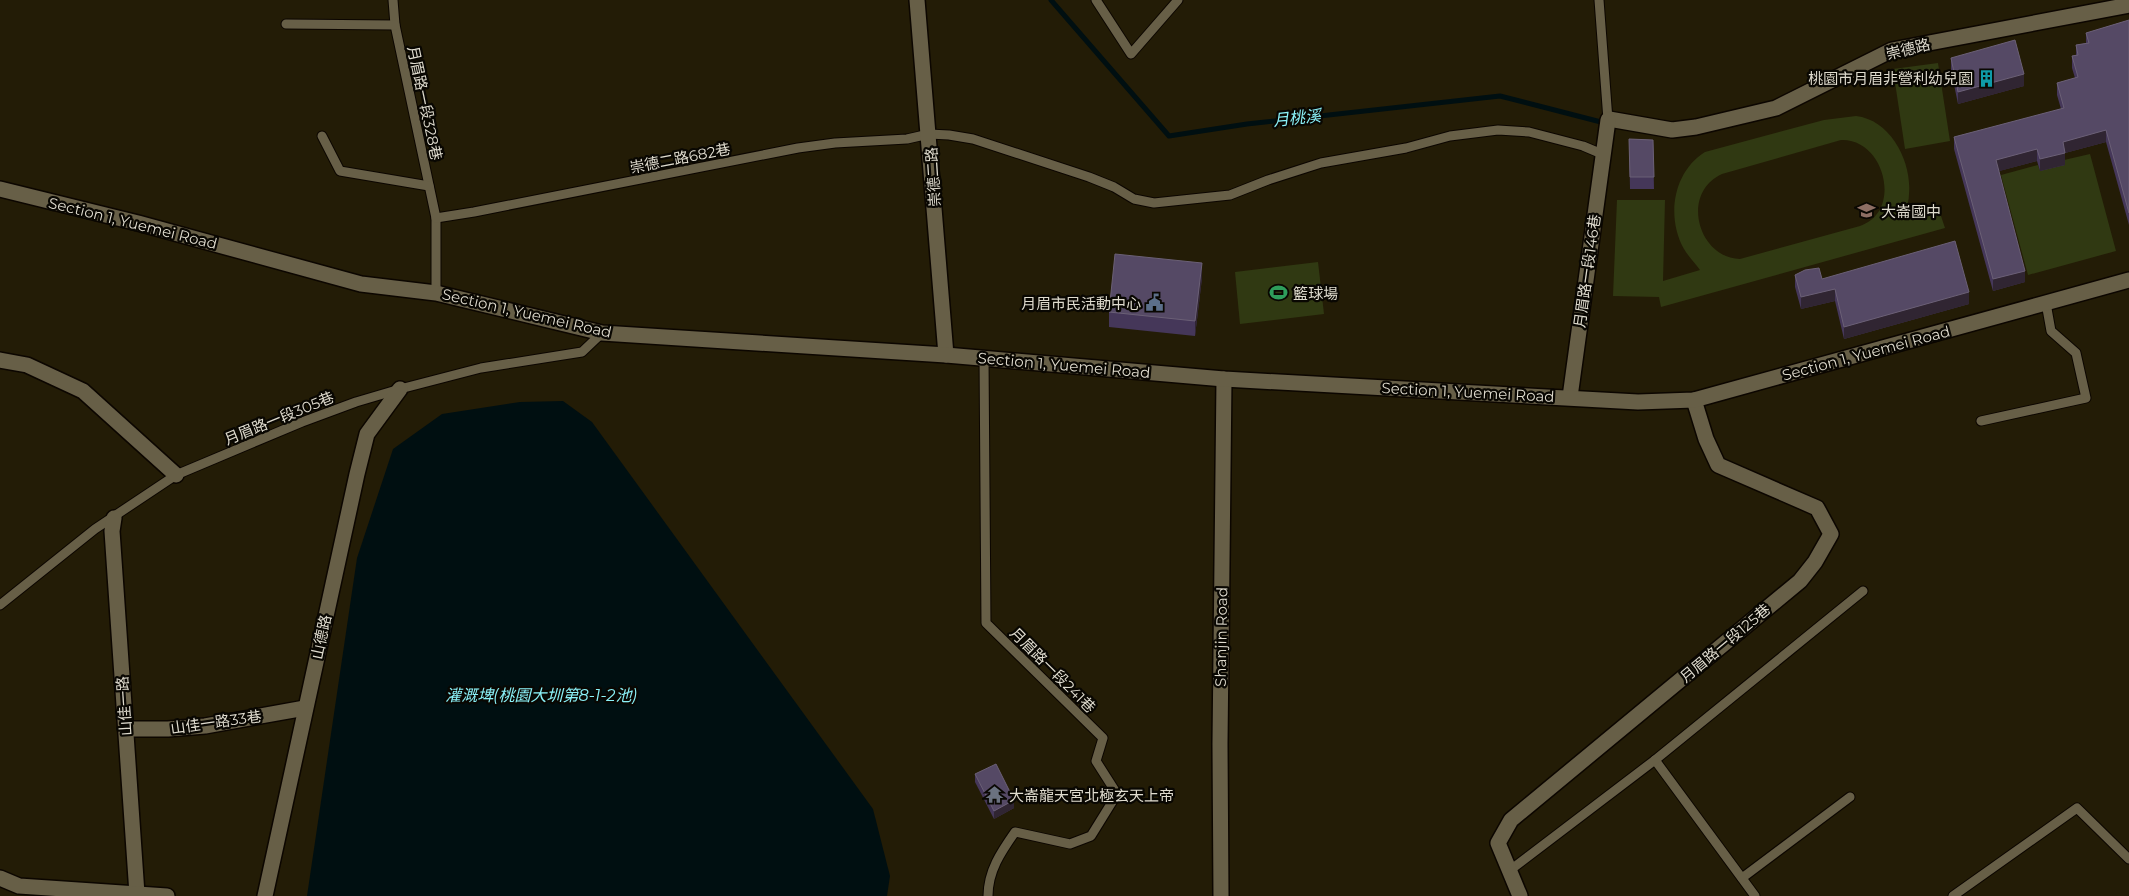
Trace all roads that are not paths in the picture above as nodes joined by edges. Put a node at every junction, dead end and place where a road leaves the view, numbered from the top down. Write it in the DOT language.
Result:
graph roads {
  1 [pos="393,0"];
  2 [pos="918,0"];
  3 [pos="1096,0"];
  4 [pos="1178,0"];
  5 [pos="1599,0"];
  6 [pos="2128,3"];
  7 [pos="286,24"];
  8 [pos="395,25"];
  9 [pos="1608,120"];
  10 [pos="929,134"];
  11 [pos="322,136"];
  12 [pos="1603,150"];
  13 [pos="428,186"];
  14 [pos="0,189"];
  15 [pos="436,218"];
  16 [pos="2129,280"];
  17 [pos="436,293"];
  18 [pos="2046,303"];
  19 [pos="602,333"];
  20 [pos="946,355"];
  21 [pos="984,358"];
  22 [pos="0,360"];
  23 [pos="1224,379"];
  24 [pos="400,389"];
  25 [pos="1570,397"];
  26 [pos="1694,400"];
  27 [pos="1981,421"];
  28 [pos="176,475"];
  29 [pos="114,518"];
  30 [pos="1863,591"];
  31 [pos="0,605"];
  32 [pos="305,708"];
  33 [pos="126,729"];
  34 [pos="1655,760"];
  35 [pos="1850,797"];
  36 [pos="2129,859"];
  37 [pos="1509,872"];
  38 [pos="0,878"];
  39 [pos="1742,878"];
  40 [pos="117,894"];
  41 [pos="138,894"];
  42 [pos="166,896"];
  43 [pos="265,896"];
  44 [pos="988,896"];
  45 [pos="1221,896"];
  46 [pos="1520,896"];
  47 [pos="1755,896"];
  48 [pos="1953,896"];
  1 -- 8 [label="lane, 月眉路一段328巷"];
  2 -- 10 [label="street, 崇德二路"];
  3 -- 4 [label="lane"];
  5 -- 9 [label="lane"];
  6 -- 9 [label="street, 崇德路"];
  7 -- 8 [label="lane"];
  8 -- 13 [label="lane, 月眉路一段328巷"];
  9 -- 12 [label="street, 月眉路一段146巷"];
  10 -- 12 [label="lane, 崇德二路682巷"];
  10 -- 15 [label="lane, 崇德二路682巷"];
  10 -- 20 [label="street, 崇德二路"];
  11 -- 13 [label="lane"];
  12 -- 25 [label="street, 月眉路一段146巷"];
  13 -- 15 [label="lane, 月眉路一段328巷"];
  14 -- 17 [label="street, Section 1, Yuemei Road"];
  15 -- 17 [label="lane, 月眉路一段328巷"];
  16 -- 18 [label="street, Section 1, Yuemei Road"];
  17 -- 19 [label="street, Section 1, Yuemei Road"];
  18 -- 26 [label="street, Section 1, Yuemei Road"];
  18 -- 27 [label="lane"];
  19 -- 20 [label="street, Section 1, Yuemei Road"];
  19 -- 24 [label="lane, 月眉路一段305巷"];
  20 -- 21 [label="street, Section 1, Yuemei Road"];
  21 -- 23 [label="street, Section 1, Yuemei Road"];
  21 -- 44 [label="lane, 月眉路一段241巷"];
  22 -- 28 [label="street"];
  23 -- 25 [label="street, Section 1, Yuemei Road"];
  23 -- 45 [label="street, Shanjin Road"];
  24 -- 28 [label="lane, 月眉路一段305巷"];
  24 -- 32 [label="street, 山德路"];
  25 -- 26 [label="street, Section 1, Yuemei Road"];
  26 -- 37 [label="street, 月眉路一段125巷"];
  28 -- 29 [label="lane, 月眉路一段305巷"];
  29 -- 31 [label="lane, 月眉路一段305巷"];
  29 -- 33 [label="street, 山佳一路"];
  30 -- 34 [label="lane"];
  32 -- 33 [label="street, 山佳一路33巷"];
  32 -- 43 [label="street, 山德路"];
  33 -- 41 [label="street, 山佳一路"];
  34 -- 37 [label="lane"];
  34 -- 39 [label="lane"];
  35 -- 39 [label="lane"];
  36 -- 48 [label="lane"];
  37 -- 46 [label="street, 月眉路一段125巷"];
  38 -- 40 [label="street"];
  39 -- 47 [label="lane"];
  40 -- 41 [label="street"];
  41 -- 42 [label="street"];
}
